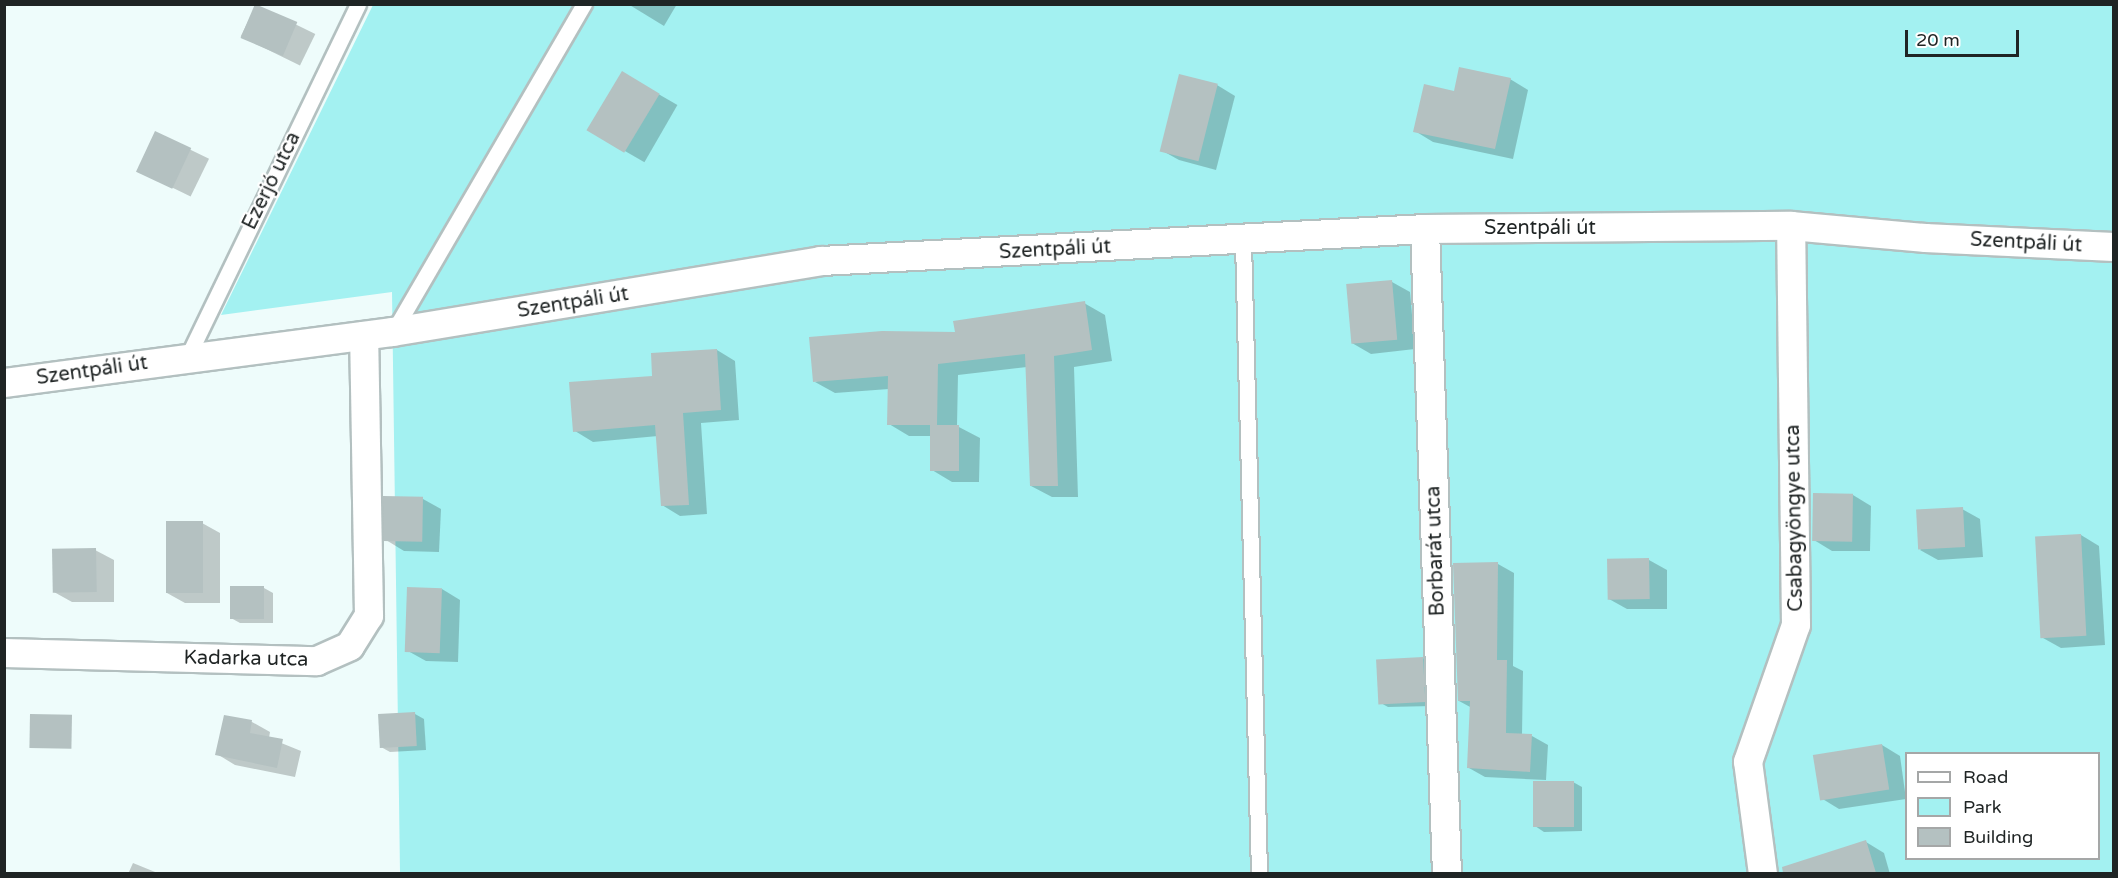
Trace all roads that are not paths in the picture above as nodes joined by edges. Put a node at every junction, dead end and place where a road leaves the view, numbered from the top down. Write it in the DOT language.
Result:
graph roads {
  1 [pos="358,4"];
  2 [pos="584,4"];
  3 [pos="1791,226"];
  4 [pos="1425,229"];
  5 [pos="1243,241"];
  6 [pos="2114,247"];
  7 [pos="393,332"];
  8 [pos="364,336"];
  9 [pos="187,358"];
  10 [pos="4,383"];
  11 [pos="4,653"];
  12 [pos="1259,873"];
  13 [pos="1447,873"];
  14 [pos="1763,873"];
  1 -- 9 [label="lane, Ezerjó utca"];
  2 -- 7 [label="lane"];
  3 -- 4 [label="street, Szentpáli út"];
  3 -- 6 [label="street, Szentpáli út"];
  3 -- 14 [label="street, Csabagyöngye utca"];
  4 -- 5 [label="street, Szentpáli út"];
  4 -- 13 [label="street, Borbarát utca"];
  5 -- 7 [label="street, Szentpáli út"];
  5 -- 12 [label="lane"];
  7 -- 8 [label="street, Szentpáli út"];
  8 -- 9 [label="street, Szentpáli út"];
  8 -- 11 [label="street, Kadarka utca"];
  9 -- 10 [label="street, Szentpáli út"];
}
